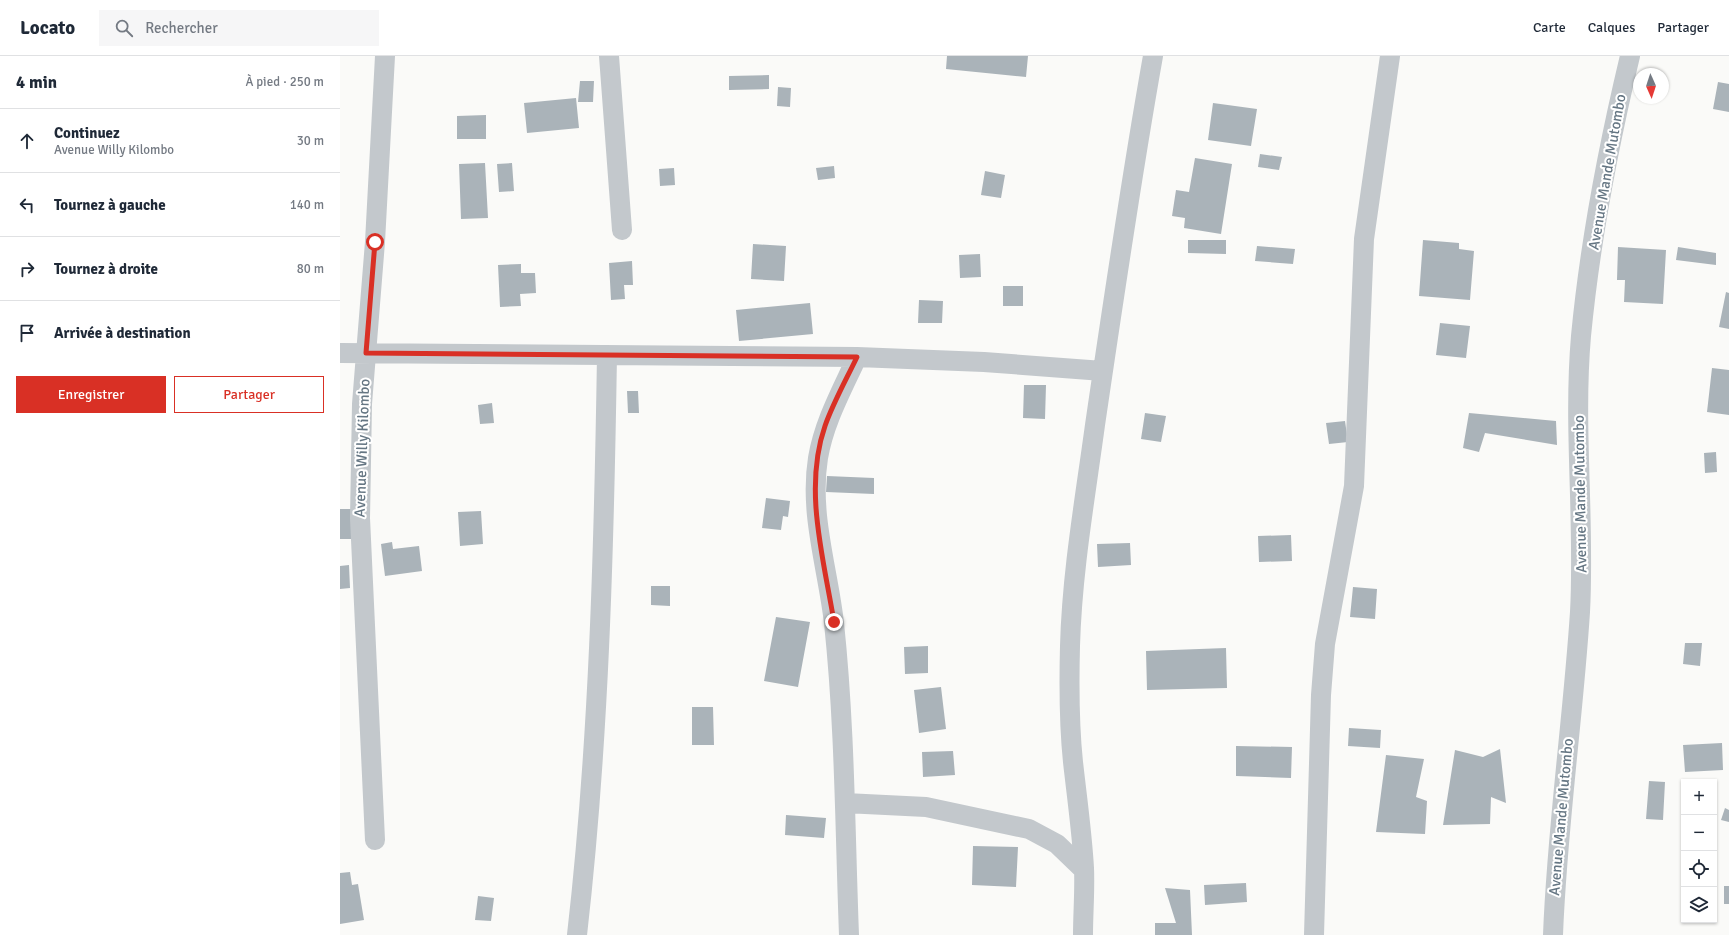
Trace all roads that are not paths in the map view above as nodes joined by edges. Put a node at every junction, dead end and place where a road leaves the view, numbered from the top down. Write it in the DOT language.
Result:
graph roads {
  1 [pos="385,56"];
  2 [pos="610,56"];
  3 [pos="1153,56"];
  4 [pos="1390,56"];
  5 [pos="1630,56"];
  6 [pos="622,230"];
  7 [pos="340,353"];
  8 [pos="366,353"];
  9 [pos="607,355"];
  10 [pos="857,357"];
  11 [pos="1103,371"];
  12 [pos="845,803"];
  13 [pos="374,840"];
  14 [pos="1084,870"];
  15 [pos="577,935"];
  16 [pos="849,935"];
  17 [pos="1083,935"];
  18 [pos="1314,935"];
  19 [pos="1553,935"];
  1 -- 8 [label="street, Avenue Willy Kilombo"];
  2 -- 6 [label="street"];
  3 -- 11 [label="street"];
  4 -- 18 [label="street"];
  5 -- 19 [label="street, Avenue Mande Mutombo"];
  7 -- 8 [label="street"];
  8 -- 9 [label="street"];
  8 -- 13 [label="street, Avenue Willy Kilombo"];
  9 -- 10 [label="street"];
  9 -- 15 [label="street"];
  10 -- 11 [label="street"];
  10 -- 12 [label="street"];
  11 -- 14 [label="street"];
  12 -- 14 [label="street"];
  12 -- 16 [label="street"];
  14 -- 17 [label="street"];
}
